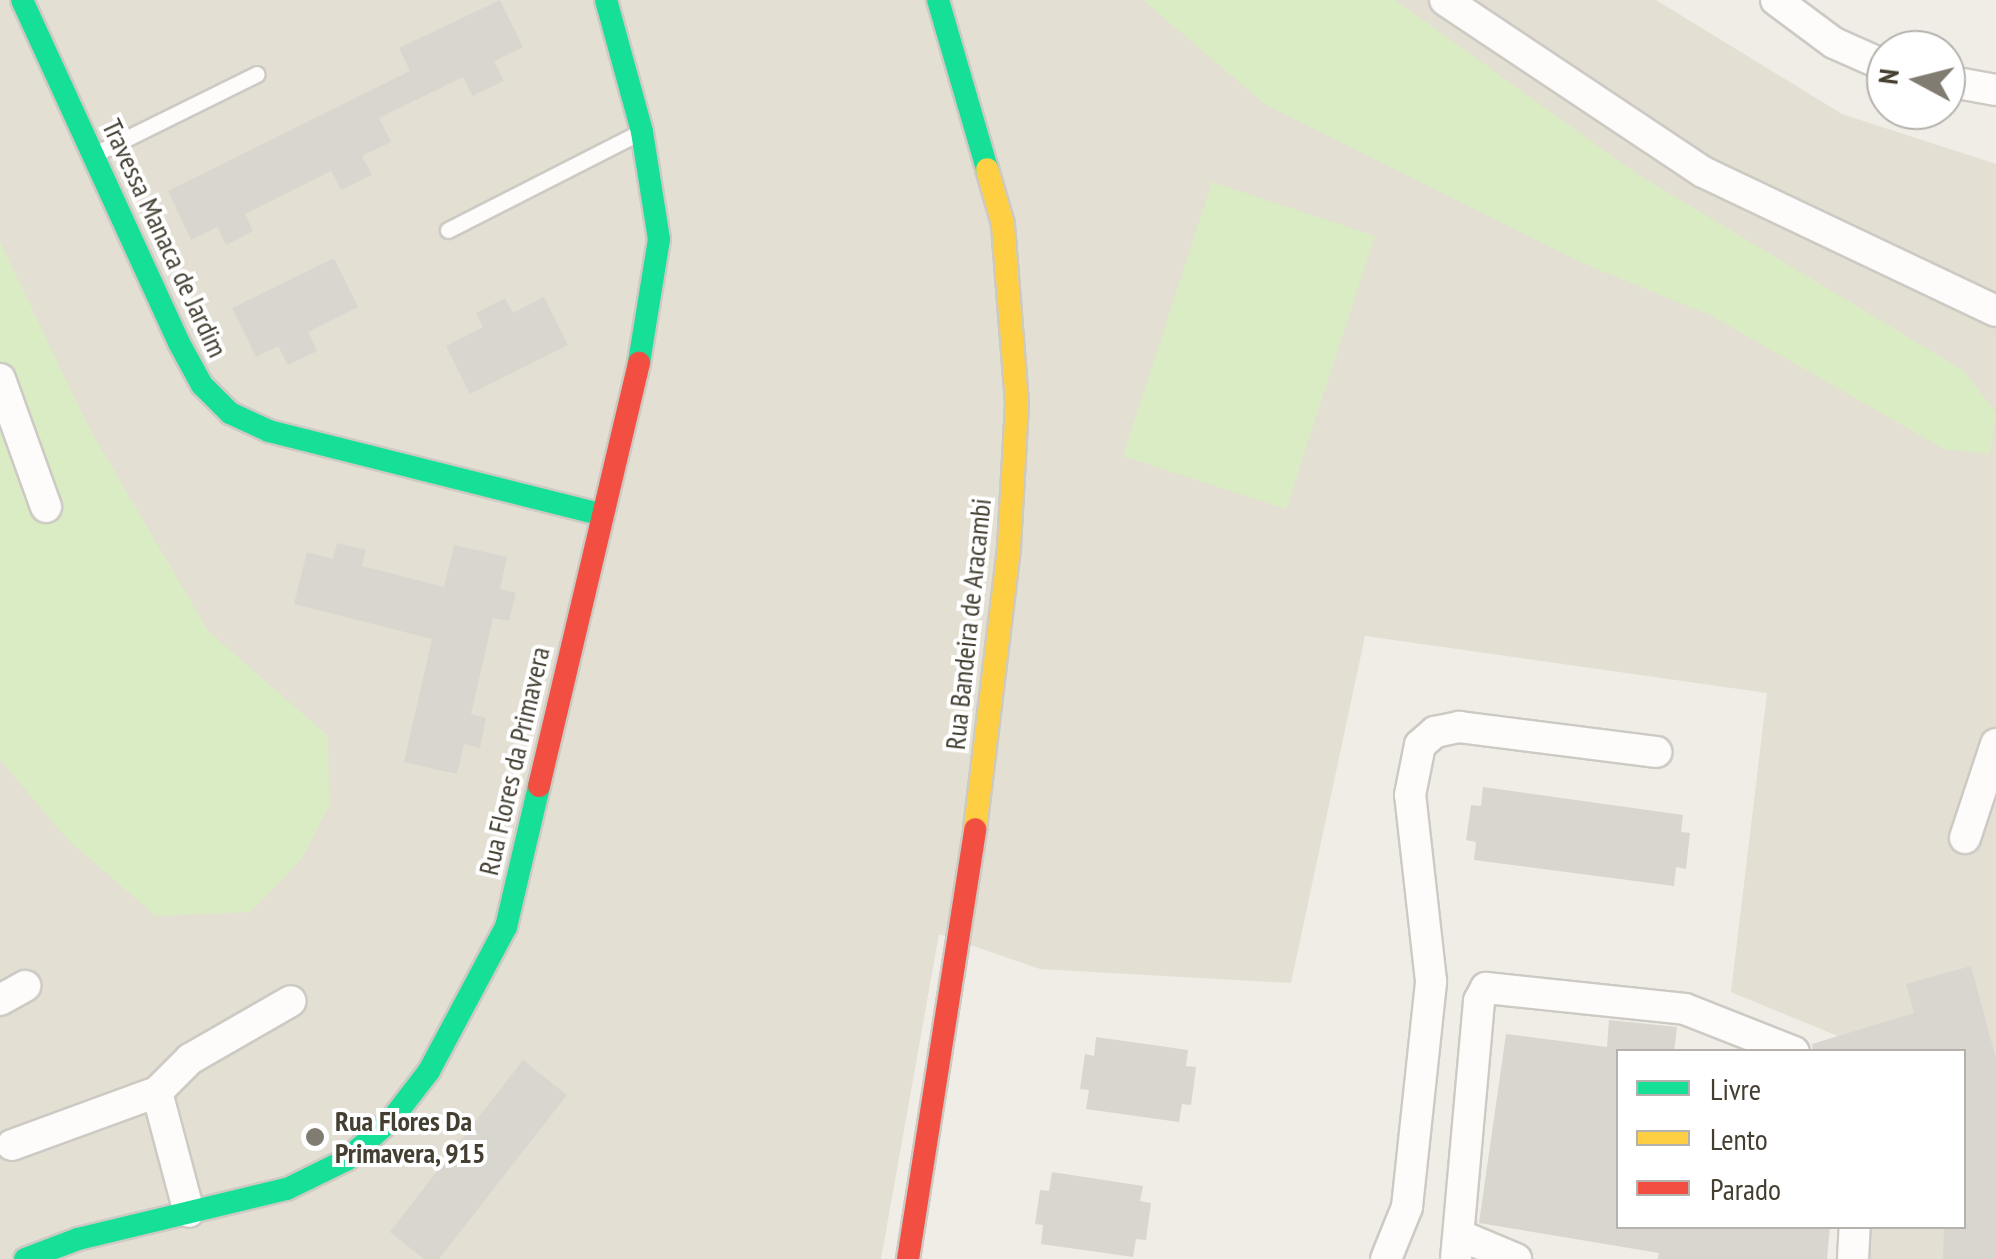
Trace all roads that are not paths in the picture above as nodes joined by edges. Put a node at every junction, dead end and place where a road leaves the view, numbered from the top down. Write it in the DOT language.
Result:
graph roads {
  1 [pos="22,0"];
  2 [pos="606,0"];
  3 [pos="938,0"];
  4 [pos="1445,0"];
  5 [pos="1776,0"];
  6 [pos="1866,57"];
  7 [pos="257,74"];
  8 [pos="1966,85"];
  9 [pos="1996,90"];
  10 [pos="642,132"];
  11 [pos="93,155"];
  12 [pos="448,230"];
  13 [pos="1996,310"];
  14 [pos="0,379"];
  15 [pos="46,507"];
  16 [pos="603,515"];
  17 [pos="1996,744"];
  18 [pos="1656,752"];
  19 [pos="1964,838"];
  20 [pos="291,1000"];
  21 [pos="1786,1049"];
  22 [pos="157,1092"];
  23 [pos="12,1144"];
  24 [pos="1407,1207"];
  25 [pos="189,1212"];
  26 [pos="1855,1229"];
  27 [pos="1459,1235"];
  28 [pos="25,1259"];
  29 [pos="908,1259"];
  30 [pos="1386,1259"];
  31 [pos="1516,1259"];
  32 [pos="1853,1259"];
  1 -- 11 [label="street, Travessa Manaca de Jardim"];
  2 -- 10 [label="street, Rua Flores da Primavera"];
  3 -- 29 [label="street, Rua Bandeira de Aracambi"];
  4 -- 13 [label="street"];
  5 -- 6 [label="street"];
  7 -- 11 [label="lane"];
  8 -- 9 [label="street"];
  10 -- 12 [label="lane"];
  10 -- 16 [label="street, Rua Flores da Primavera"];
  11 -- 16 [label="street, Travessa Manaca de Jardim"];
  14 -- 15 [label="street"];
  16 -- 25 [label="street, Rua Flores da Primavera"];
  17 -- 19 [label="street"];
  18 -- 24 [label="street"];
  20 -- 22 [label="street"];
  21 -- 27 [label="street"];
  22 -- 23 [label="street"];
  22 -- 25 [label="street"];
  24 -- 27 [label="street"];
  24 -- 30 [label="street"];
  25 -- 28 [label="street, Rua Flores da Primavera"];
  26 -- 32 [label="street"];
  27 -- 31 [label="street"];
}
